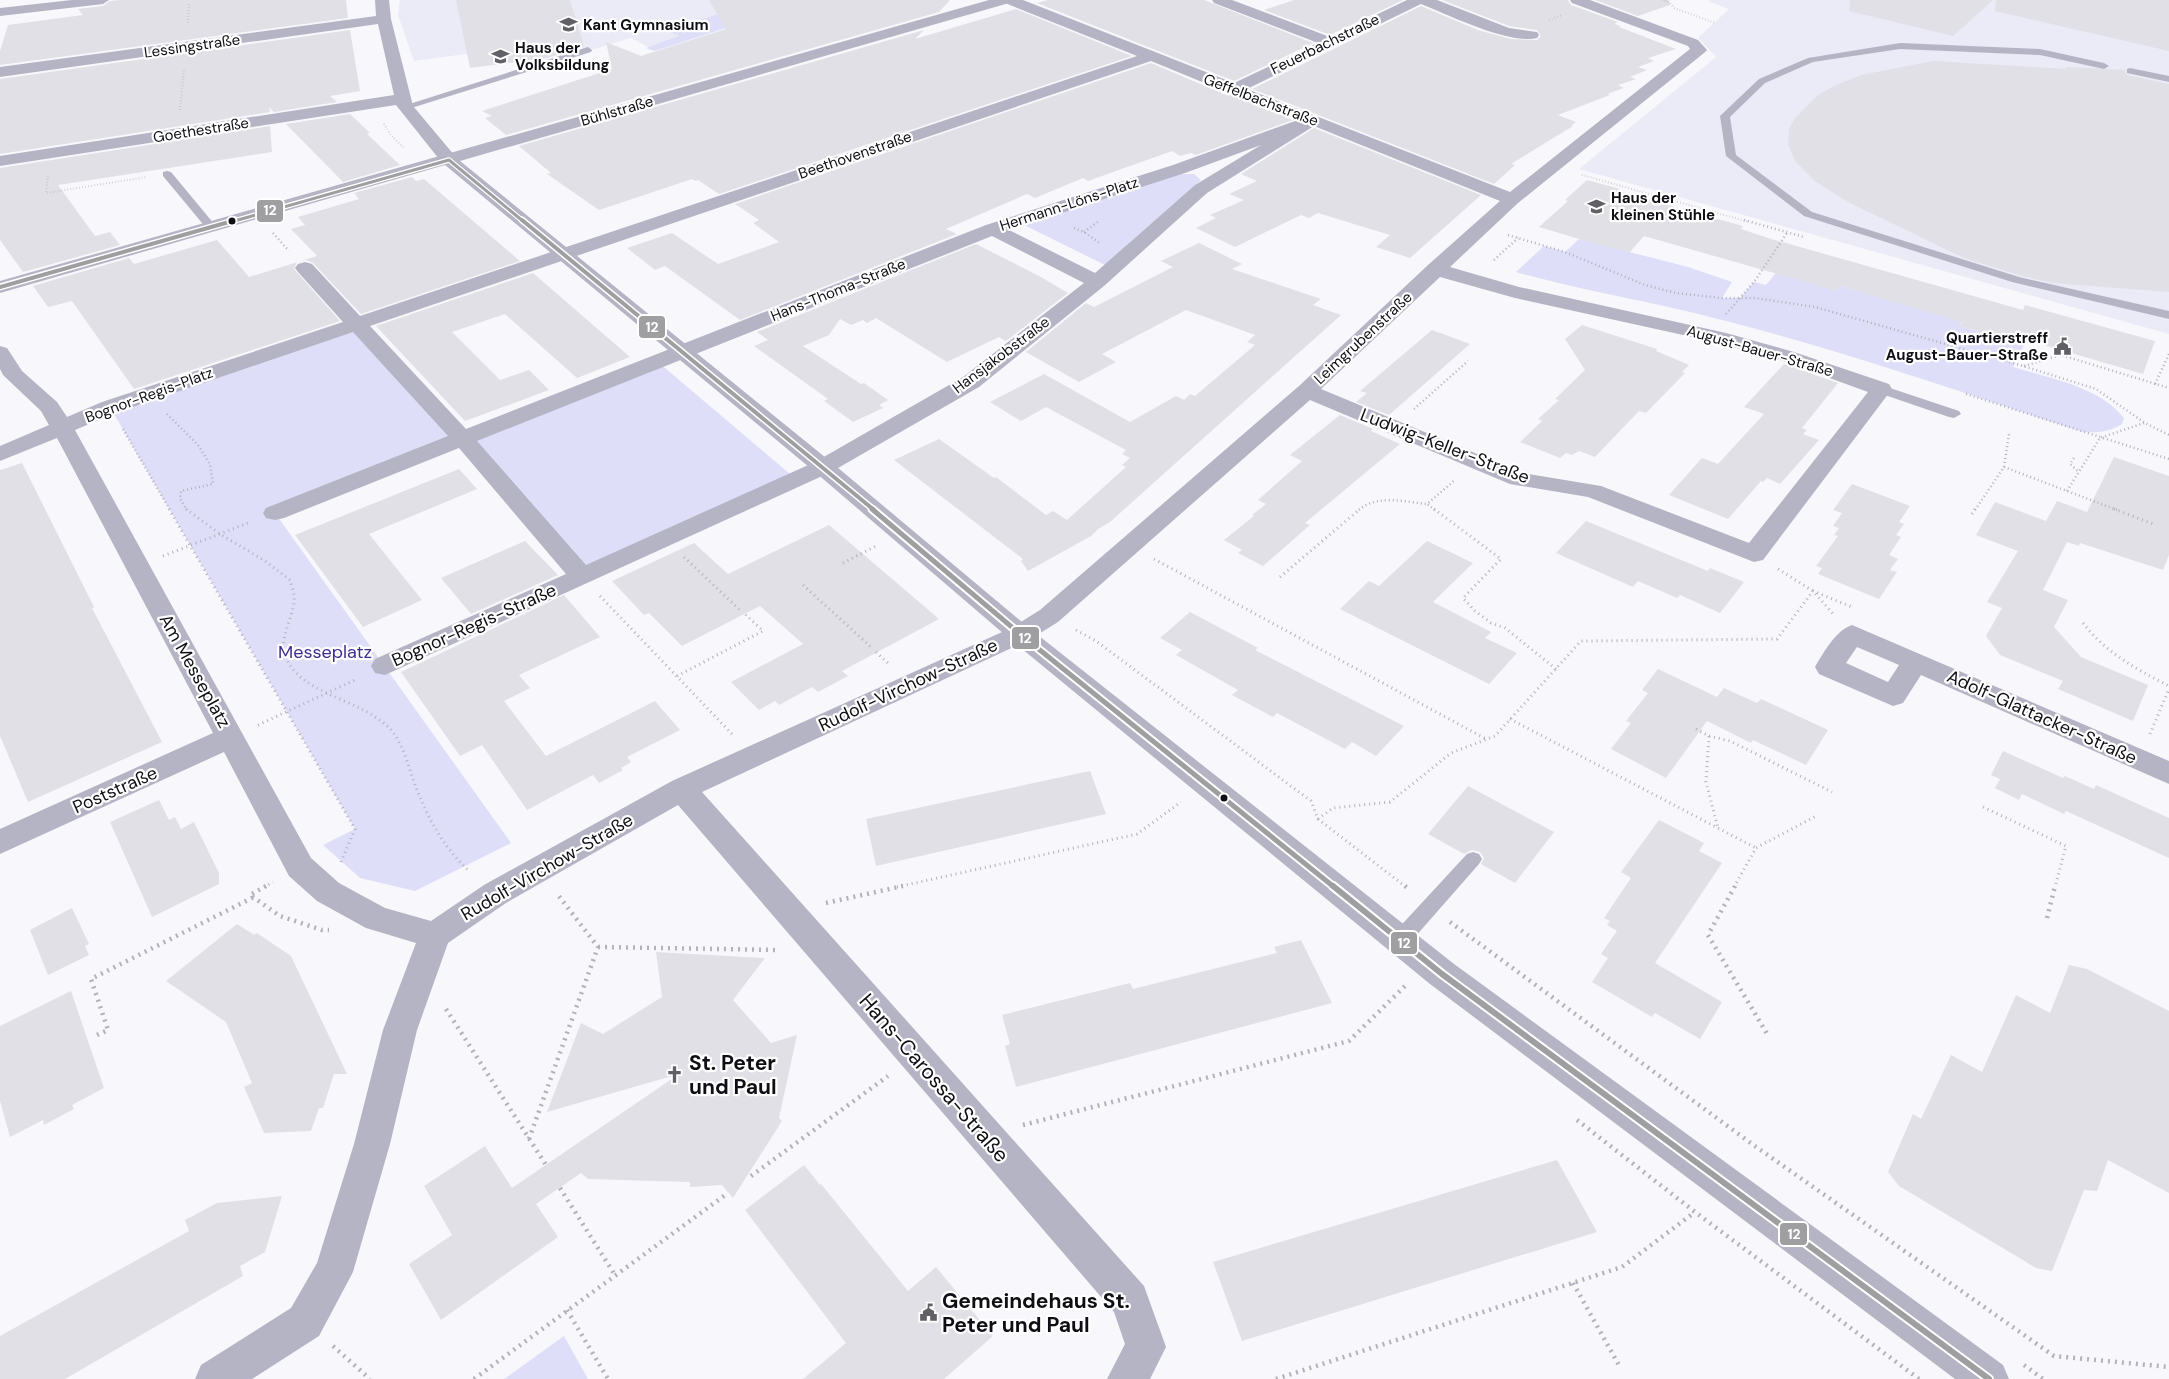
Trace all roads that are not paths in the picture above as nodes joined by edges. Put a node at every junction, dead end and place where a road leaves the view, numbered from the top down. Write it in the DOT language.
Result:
graph roads {
  1 [pos="103,0"];
  2 [pos="382,0"];
  3 [pos="1004,0"];
  4 [pos="1010,0"];
  5 [pos="1219,0"];
  6 [pos="1418,0"];
  7 [pos="1424,0"];
  8 [pos="1577,0"];
  9 [pos="0,12"];
  10 [pos="384,19"];
  11 [pos="1532,35"];
  12 [pos="1329,42"];
  13 [pos="588,50"];
  14 [pos="1149,56"];
  15 [pos="2104,66"];
  16 [pos="2130,71"];
  17 [pos="0,72"];
  18 [pos="2169,79"];
  19 [pos="1232,90"];
  20 [pos="403,103"];
  21 [pos="1313,120"];
  22 [pos="449,160"];
  23 [pos="0,161"];
  24 [pos="167,174"];
  25 [pos="1512,199"];
  26 [pos="211,227"];
  27 [pos="993,228"];
  28 [pos="562,253"];
  29 [pos="305,268"];
  30 [pos="1435,269"];
  31 [pos="1097,282"];
  32 [pos="0,287"];
  33 [pos="2169,315"];
  34 [pos="356,323"];
  35 [pos="0,352"];
  36 [pos="683,352"];
  37 [pos="1881,389"];
  38 [pos="1307,391"];
  39 [pos="1954,414"];
  40 [pos="63,428"];
  41 [pos="463,439"];
  42 [pos="0,454"];
  43 [pos="823,467"];
  44 [pos="275,513"];
  45 [pos="582,576"];
  46 [pos="1020,634"];
  47 [pos="1915,662"];
  48 [pos="385,666"];
  49 [pos="231,738"];
  50 [pos="2169,773"];
  51 [pos="682,789"];
  52 [pos="0,842"];
  53 [pos="1473,859"];
  54 [pos="435,935"];
  55 [pos="1400,940"];
  56 [pos="215,1379"];
  57 [pos="1127,1379"];
  58 [pos="1989,1379"];
  1 -- 9 [label="street"];
  2 -- 10 [label="street"];
  3 -- 22 [label="street, Bühlstraße"];
  4 -- 14 [label="street, Geffelbachstraße"];
  5 -- 12 [label="street"];
  6 -- 12 [label="street, Feuerbachstraße"];
  7 -- 11 [label="street"];
  8 -- 25 [label="street, Leimgrubenstraße"];
  10 -- 17 [label="street, Lessingstraße"];
  10 -- 20 [label="street"];
  12 -- 19 [label="street, Feuerbachstraße"];
  13 -- 20 [label="lane"];
  14 -- 19 [label="street, Geffelbachstraße"];
  14 -- 28 [label="street, Beethovenstraße"];
  15 -- 33 [label="lane"];
  16 -- 18 [label="lane"];
  19 -- 21 [label="street, Geffelbachstraße"];
  20 -- 22 [label="street"];
  20 -- 23 [label="street, Goethestraße"];
  21 -- 25 [label="street, Geffelbachstraße"];
  21 -- 27 [label="street, Hermann-Löns-Platz"];
  21 -- 31 [label="street"];
  22 -- 26 [label="street, Bühlstraße"];
  22 -- 28 [label="street"];
  24 -- 26 [label="lane"];
  25 -- 30 [label="street, Leimgrubenstraße"];
  26 -- 32 [label="street, Bühlstraße"];
  27 -- 31 [label="street, Hermann-Löns-Platz"];
  27 -- 36 [label="street, Hans-Thoma-Straße"];
  28 -- 34 [label="street"];
  28 -- 36 [label="street"];
  29 -- 34 [label="street, Bognor-Regis-Straße"];
  30 -- 37 [label="street, August-Bauer-Straße"];
  30 -- 38 [label="street, Leimgrubenstraße"];
  31 -- 43 [label="street, Hansjakobstraße"];
  34 -- 40 [label="street, Bognor-Regis-Platz"];
  34 -- 41 [label="street, Bognor-Regis-Straße"];
  35 -- 40 [label="street, Am Messeplatz"];
  36 -- 41 [label="street"];
  36 -- 43 [label="street"];
  37 -- 38 [label="street, Ludwig-Keller-Straße"];
  37 -- 39 [label="lane"];
  38 -- 46 [label="street, Leimgrubenstraße"];
  40 -- 42 [label="street, Bognor-Regis-Platz"];
  40 -- 49 [label="street, Am Messeplatz"];
  41 -- 44 [label="street"];
  41 -- 45 [label="street, Bognor-Regis-Straße"];
  43 -- 45 [label="street, Bognor-Regis-Straße"];
  43 -- 46 [label="street"];
  45 -- 48 [label="street, Bognor-Regis-Straße"];
  46 -- 51 [label="street, Rudolf-Virchow-Straße"];
  46 -- 55 [label="street"];
  47 -- 47 [label="street, Adolf-Glattacker-Straße"];
  47 -- 50 [label="street, Adolf-Glattacker-Straße"];
  49 -- 52 [label="street, Poststraße"];
  49 -- 54 [label="street, Am Messeplatz"];
  51 -- 54 [label="street, Rudolf-Virchow-Straße"];
  51 -- 57 [label="street, Hans-Carossa-Straße"];
  53 -- 55 [label="lane"];
  54 -- 56 [label="street"];
  55 -- 58 [label="street"];
}
